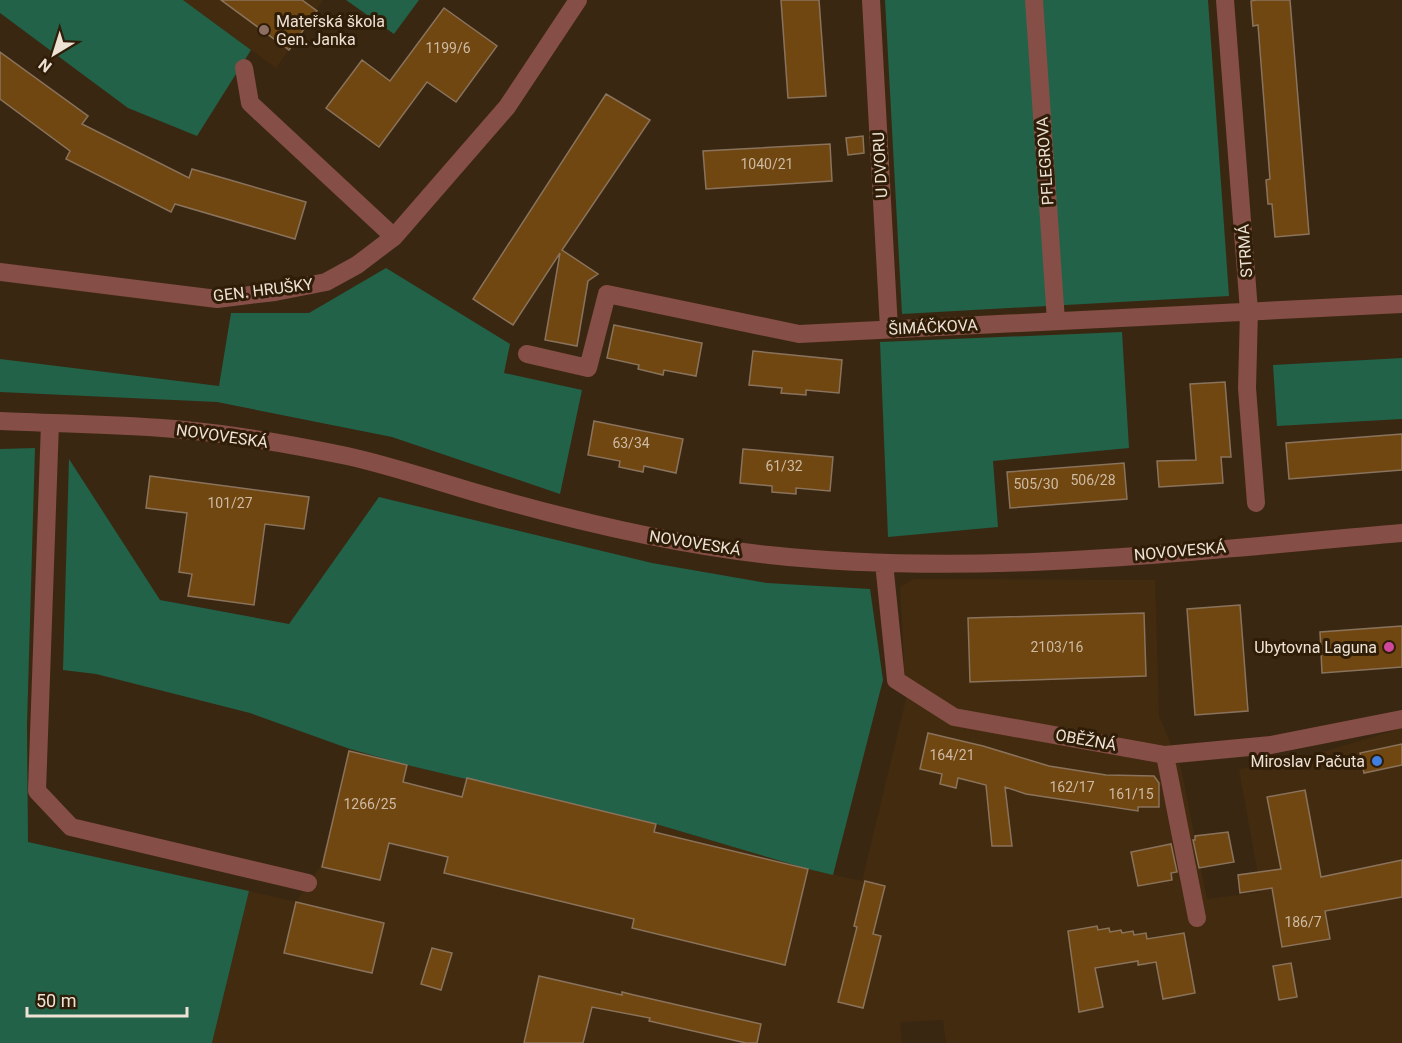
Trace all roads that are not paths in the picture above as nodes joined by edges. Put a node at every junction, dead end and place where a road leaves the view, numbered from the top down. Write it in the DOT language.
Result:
graph roads {
  1 [pos="578,0"];
  2 [pos="871,0"];
  3 [pos="1034,0"];
  4 [pos="1225,0"];
  5 [pos="244,68"];
  6 [pos="393,237"];
  7 [pos="0,272"];
  8 [pos="1402,304"];
  9 [pos="1249,311"];
  10 [pos="1056,321"];
  11 [pos="889,329"];
  12 [pos="527,354"];
  13 [pos="0,421"];
  14 [pos="50,423"];
  15 [pos="1256,503"];
  16 [pos="1402,533"];
  17 [pos="884,563"];
  18 [pos="1402,719"];
  19 [pos="1165,754"];
  20 [pos="308,883"];
  21 [pos="1197,918"];
  1 -- 6 [label="street, GEN. HRUŠKY"];
  2 -- 11 [label="street, U DVORU"];
  3 -- 10 [label="street, PFLEGROVA"];
  4 -- 9 [label="street, STRMÁ"];
  5 -- 6 [label="street"];
  6 -- 7 [label="street, GEN. HRUŠKY"];
  8 -- 9 [label="street, ŠIMÁČKOVA"];
  9 -- 10 [label="street, ŠIMÁČKOVA"];
  9 -- 15 [label="street, STRMÁ"];
  10 -- 11 [label="street, ŠIMÁČKOVA"];
  11 -- 12 [label="street, ŠIMÁČKOVA"];
  13 -- 14 [label="street, NOVOVESKÁ"];
  14 -- 17 [label="street, NOVOVESKÁ"];
  14 -- 20 [label="street"];
  16 -- 17 [label="street, NOVOVESKÁ"];
  17 -- 19 [label="street, OBĚŽNÁ"];
  18 -- 19 [label="street, OBĚŽNÁ"];
  19 -- 21 [label="street"];
}
